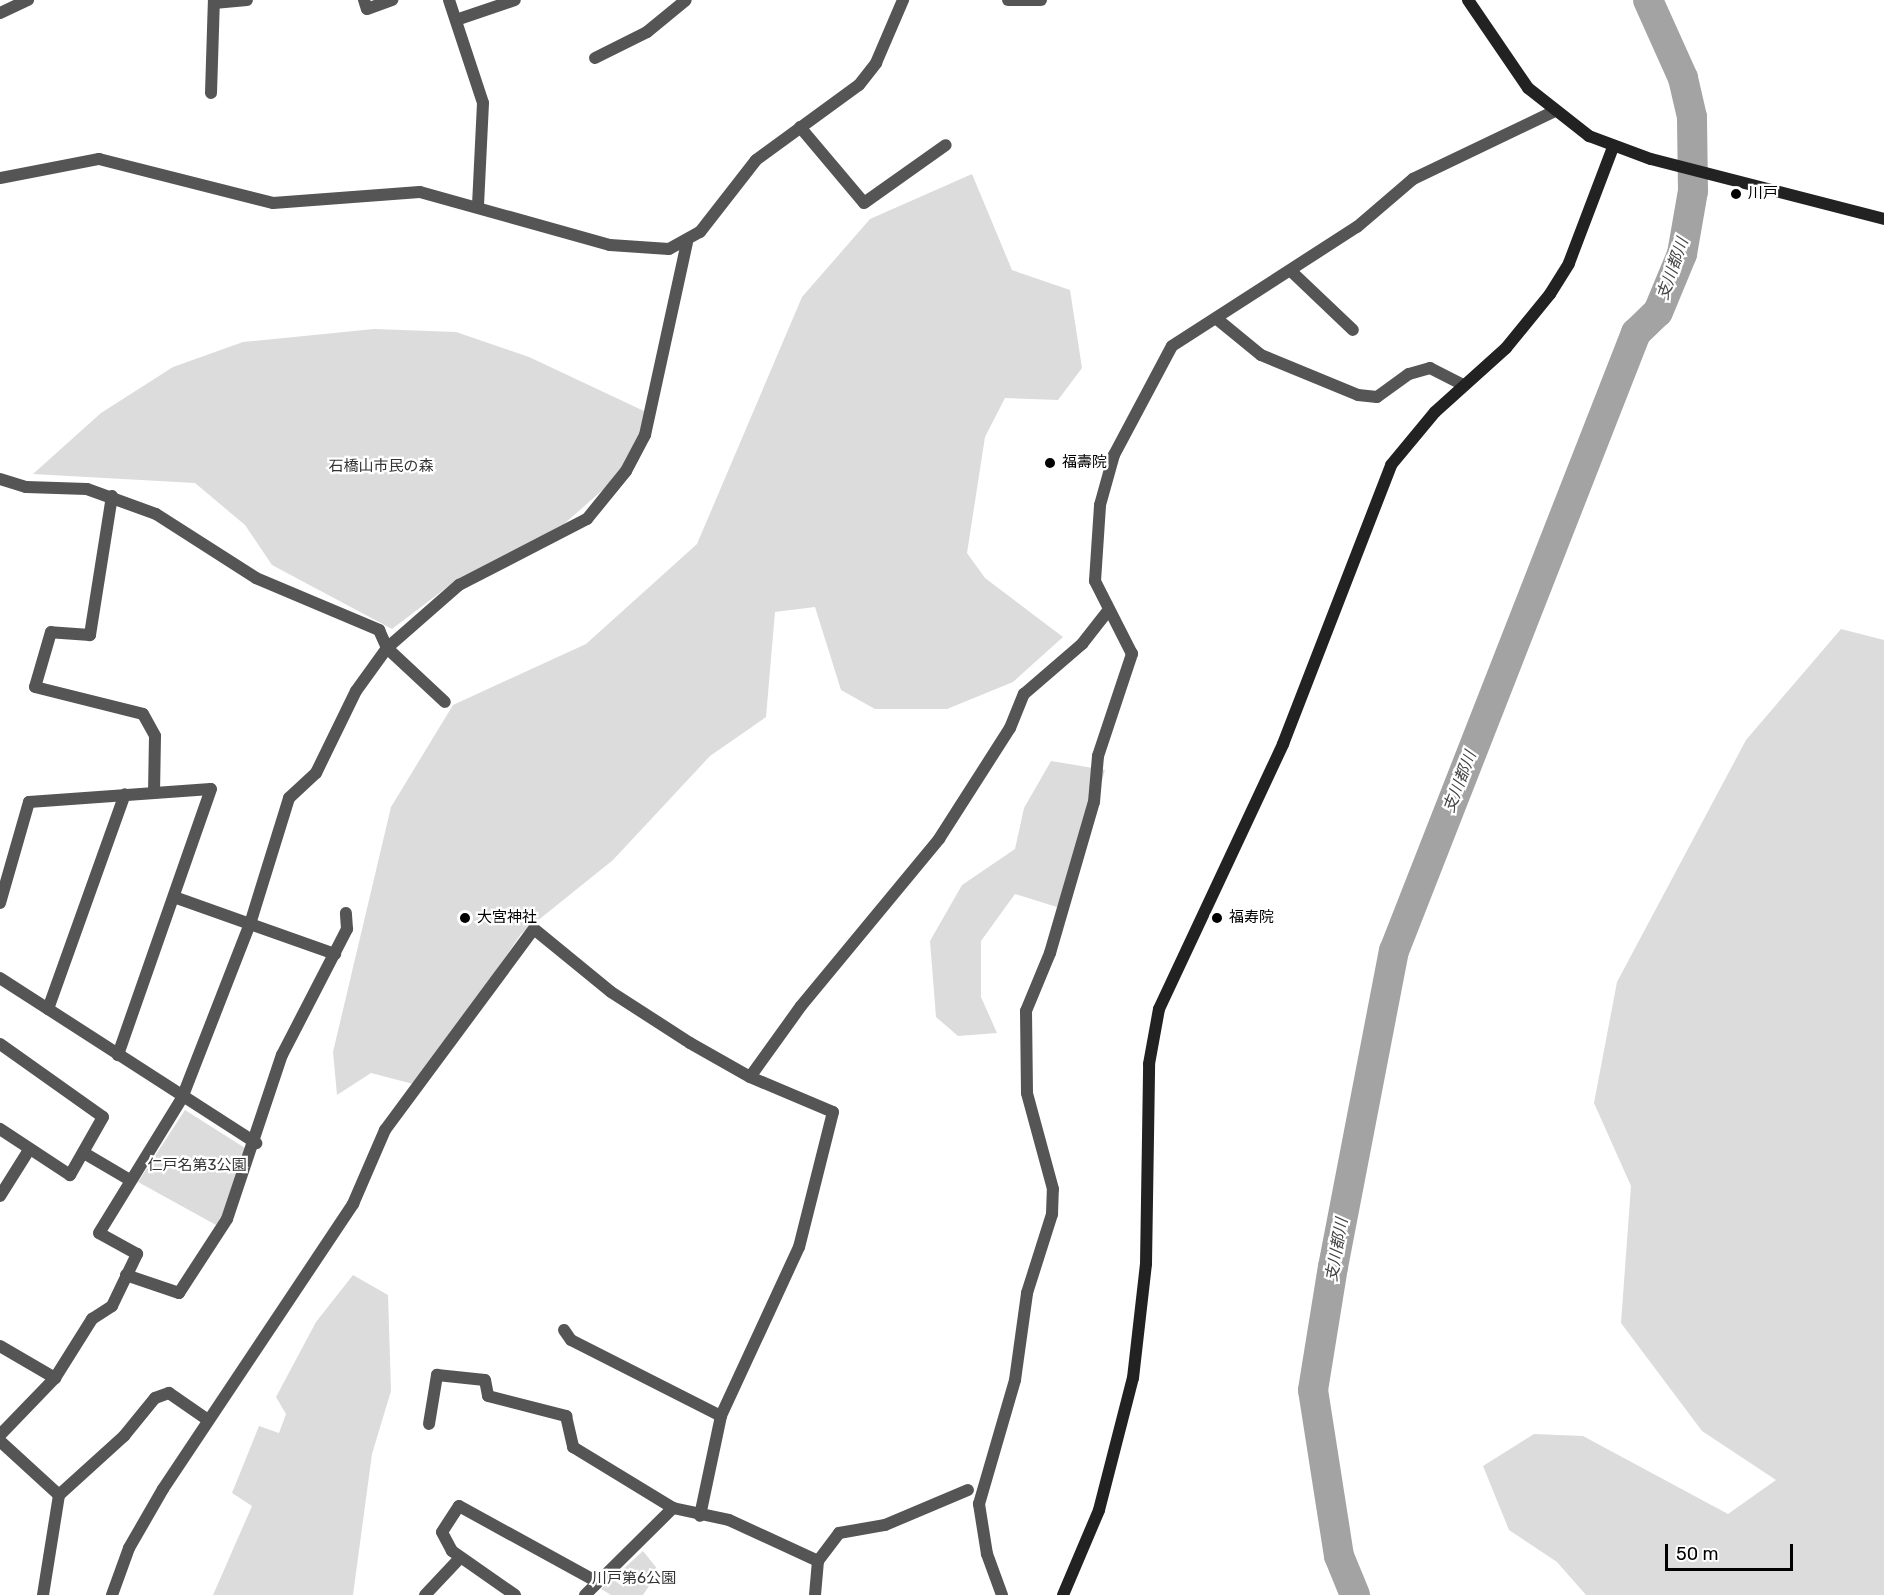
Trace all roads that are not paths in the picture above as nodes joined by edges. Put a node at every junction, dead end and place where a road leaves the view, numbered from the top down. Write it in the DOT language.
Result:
graph roads {
  1 [pos="28,0"];
  2 [pos="247,0"];
  3 [pos="364,0"];
  4 [pos="392,0"];
  5 [pos="449,0"];
  6 [pos="515,0"];
  7 [pos="686,0"];
  8 [pos="903,0"];
  9 [pos="1008,0"];
  10 [pos="1041,0"];
  11 [pos="1468,0"];
  12 [pos="214,2"];
  13 [pos="0,13"];
  14 [pos="456,20"];
  15 [pos="595,58"];
  16 [pos="211,93"];
  17 [pos="1553,112"];
  18 [pos="800,127"];
  19 [pos="946,145"];
  20 [pos="1613,147"];
  21 [pos="0,178"];
  22 [pos="478,204"];
  23 [pos="1884,219"];
  24 [pos="687,243"];
  25 [pos="1292,272"];
  26 [pos="1217,319"];
  27 [pos="1353,330"];
  28 [pos="1464,384"];
  29 [pos="0,479"];
  30 [pos="111,496"];
  31 [pos="1107,612"];
  32 [pos="387,648"];
  33 [pos="445,702"];
  34 [pos="154,793"];
  35 [pos="125,794"];
  36 [pos="4,867"];
  37 [pos="174,897"];
  38 [pos="0,903"];
  39 [pos="346,913"];
  40 [pos="250,924"];
  41 [pos="334,954"];
  42 [pos="0,978"];
  43 [pos="48,1009"];
  44 [pos="0,1044"];
  45 [pos="118,1055"];
  46 [pos="750,1077"];
  47 [pos="182,1098"];
  48 [pos="0,1129"];
  49 [pos="256,1143"];
  50 [pos="29,1150"];
  51 [pos="84,1153"];
  52 [pos="130,1180"];
  53 [pos="0,1196"];
  54 [pos="126,1275"];
  55 [pos="564,1330"];
  56 [pos="0,1346"];
  57 [pos="55,1378"];
  58 [pos="721,1416"];
  59 [pos="208,1420"];
  60 [pos="429,1424"];
  61 [pos="0,1435"];
  62 [pos="0,1441"];
  63 [pos="968,1490"];
  64 [pos="59,1495"];
  65 [pos="673,1508"];
  66 [pos="700,1516"];
  67 [pos="458,1560"];
  68 [pos="819,1561"];
  69 [pos="591,1591"];
  70 [pos="1000,1594"];
  71 [pos="43,1595"];
  72 [pos="112,1595"];
  73 [pos="425,1595"];
  74 [pos="515,1595"];
  75 [pos="815,1595"];
  76 [pos="1062,1595"];
  1 -- 13 [label="street"];
  2 -- 12 [label="street"];
  3 -- 4 [label="street"];
  5 -- 14 [label="street"];
  6 -- 14 [label="street"];
  7 -- 15 [label="street"];
  8 -- 18 [label="street"];
  9 -- 10 [label="street"];
  11 -- 17 [label="street"];
  12 -- 16 [label="street"];
  14 -- 22 [label="street"];
  17 -- 20 [label="street"];
  17 -- 25 [label="street"];
  18 -- 19 [label="street"];
  18 -- 24 [label="street"];
  20 -- 23 [label="street"];
  20 -- 28 [label="street"];
  21 -- 22 [label="street"];
  22 -- 24 [label="street"];
  24 -- 32 [label="street"];
  25 -- 26 [label="street"];
  25 -- 27 [label="street"];
  26 -- 28 [label="street"];
  26 -- 31 [label="street"];
  28 -- 76 [label="street"];
  29 -- 30 [label="street"];
  30 -- 32 [label="street"];
  30 -- 34 [label="street"];
  31 -- 46 [label="street"];
  31 -- 70 [label="street"];
  32 -- 33 [label="street"];
  32 -- 40 [label="street"];
  34 -- 35 [label="street"];
  34 -- 37 [label="street"];
  35 -- 36 [label="street"];
  35 -- 43 [label="street"];
  36 -- 38 [label="street"];
  37 -- 40 [label="street"];
  37 -- 45 [label="street"];
  39 -- 41 [label="street"];
  40 -- 41 [label="street"];
  40 -- 47 [label="street"];
  41 -- 49 [label="street"];
  42 -- 43 [label="street"];
  43 -- 45 [label="street"];
  44 -- 51 [label="street"];
  45 -- 47 [label="street"];
  46 -- 58 [label="street"];
  46 -- 59 [label="street"];
  47 -- 49 [label="street"];
  47 -- 52 [label="street"];
  48 -- 50 [label="street"];
  49 -- 54 [label="street"];
  50 -- 51 [label="street"];
  50 -- 53 [label="street"];
  51 -- 52 [label="street"];
  52 -- 54 [label="street"];
  54 -- 57 [label="street"];
  55 -- 58 [label="street"];
  56 -- 57 [label="street"];
  57 -- 61 [label="street"];
  58 -- 66 [label="street"];
  59 -- 64 [label="street"];
  59 -- 72 [label="street"];
  60 -- 65 [label="street"];
  62 -- 64 [label="street"];
  63 -- 68 [label="street"];
  64 -- 71 [label="street"];
  65 -- 66 [label="street"];
  65 -- 69 [label="street"];
  66 -- 68 [label="street"];
  67 -- 69 [label="street"];
  67 -- 73 [label="street"];
  67 -- 74 [label="street"];
  68 -- 75 [label="street"];
}
